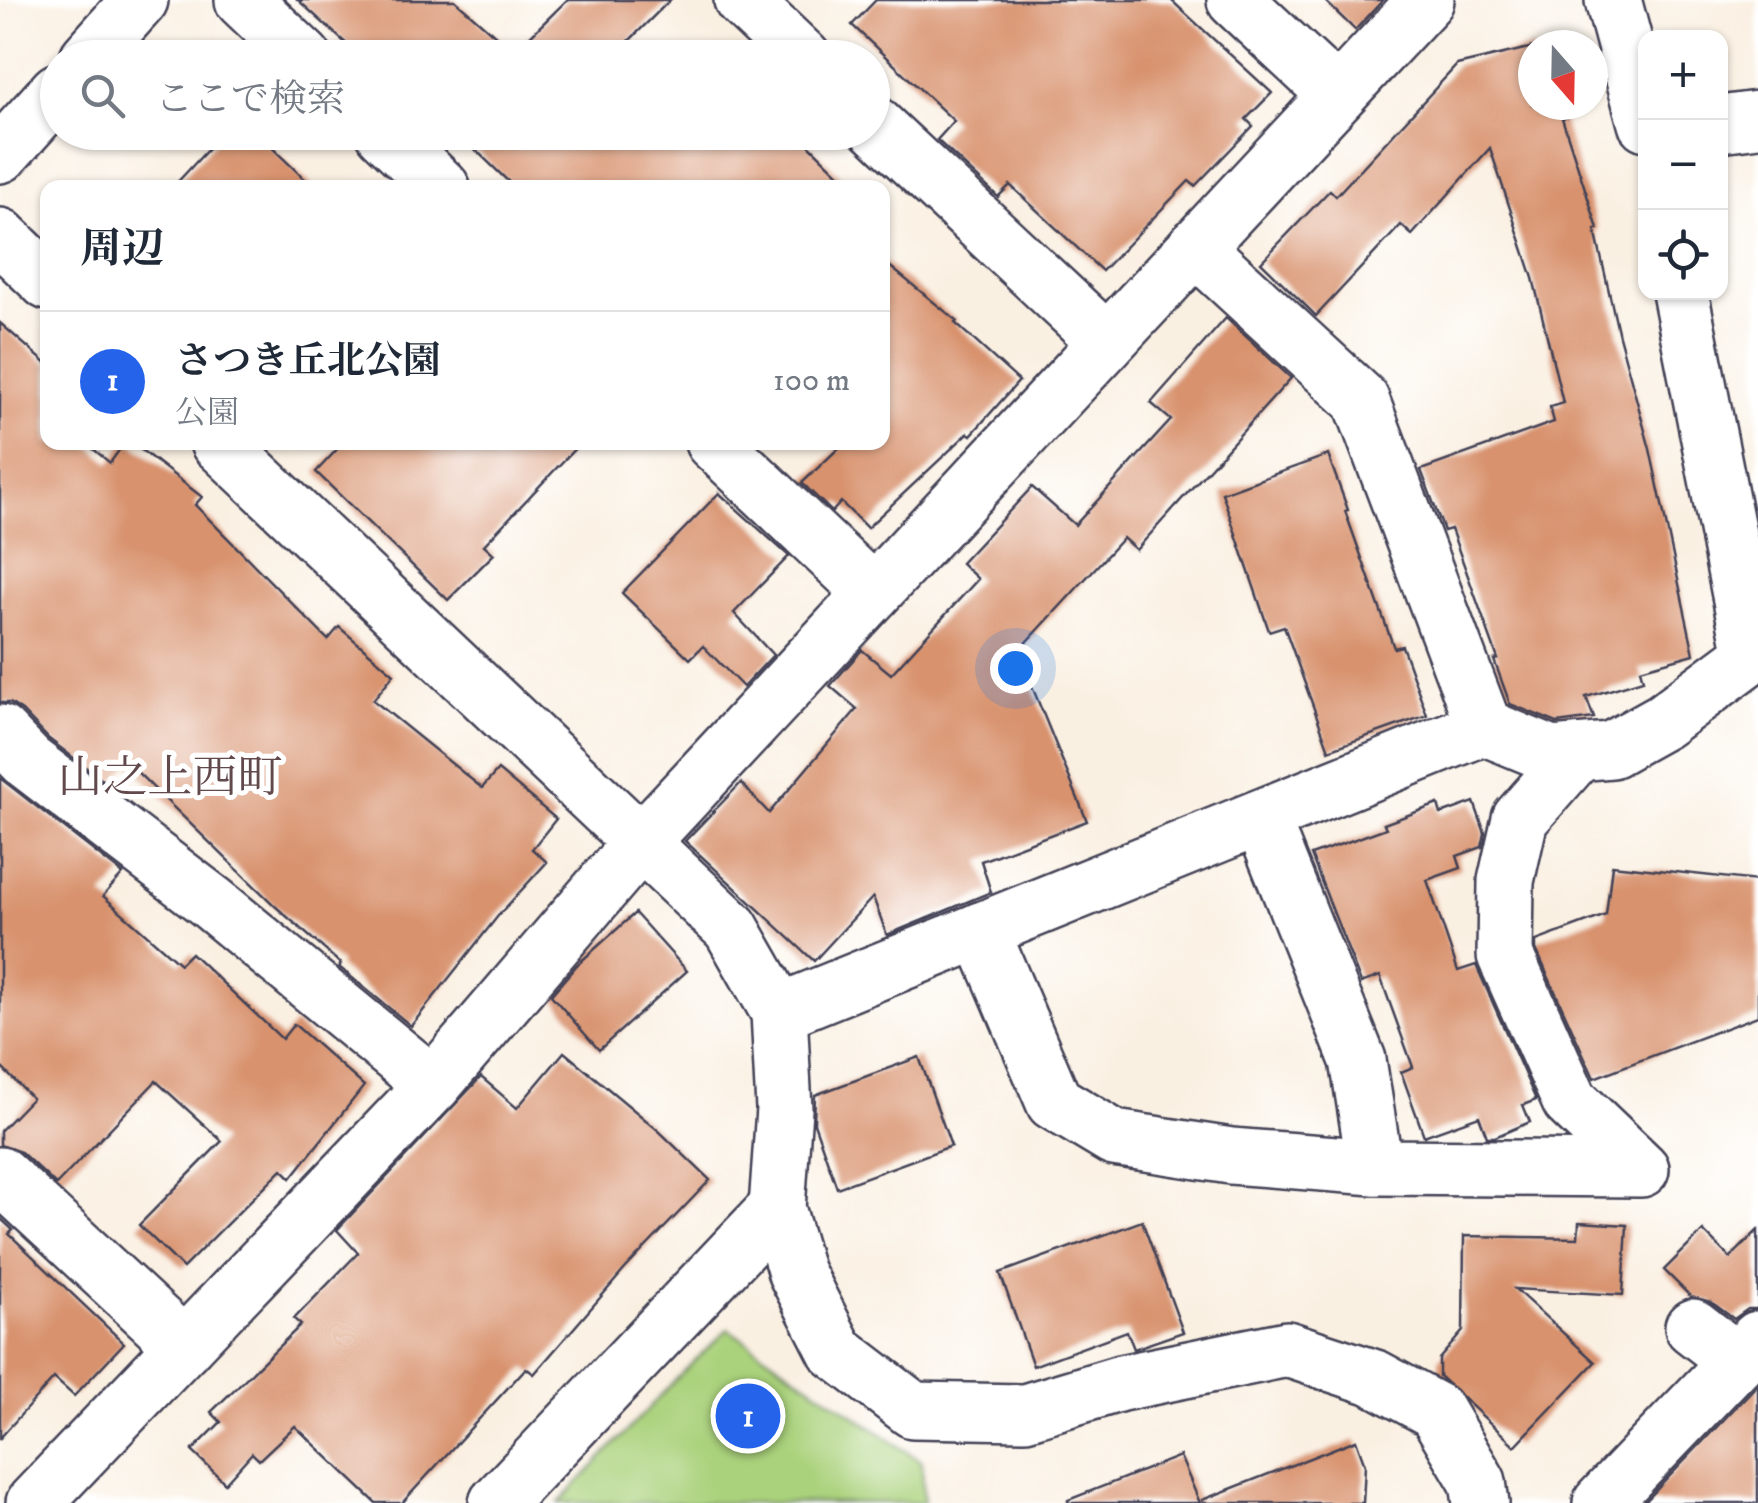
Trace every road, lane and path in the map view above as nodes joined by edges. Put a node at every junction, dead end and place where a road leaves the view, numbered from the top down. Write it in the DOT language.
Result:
graph roads {
  1 [pos="140,0"];
  2 [pos="243,0"];
  3 [pos="742,0"];
  4 [pos="1235,0"];
  5 [pos="1426,0"];
  6 [pos="1612,0"];
  7 [pos="104,40"];
  8 [pos="285,40"];
  9 [pos="784,40"];
  10 [pos="1337,95"];
  11 [pos="40,112"];
  12 [pos="1758,119"];
  13 [pos="1645,120"];
  14 [pos="1728,123"];
  15 [pos="890,139"];
  16 [pos="403,150"];
  17 [pos="0,155"];
  18 [pos="434,180"];
  19 [pos="0,236"];
  20 [pos="1195,247"];
  21 [pos="40,274"];
  22 [pos="1682,300"];
  23 [pos="1107,342"];
  24 [pos="227,450"];
  25 [pos="721,450"];
  26 [pos="873,593"];
  27 [pos="1750,611"];
  28 [pos="1484,727"];
  29 [pos="0,733"];
  30 [pos="1578,753"];
  31 [pos="1260,818"];
  32 [pos="642,840"];
  33 [pos="981,930"];
  34 [pos="779,1012"];
  35 [pos="433,1085"];
  36 [pos="1375,1167"];
  37 [pos="0,1175"];
  38 [pos="777,1208"];
  39 [pos="1693,1327"];
  40 [pos="184,1346"];
  41 [pos="1748,1350"];
  42 [pos="34,1503"];
  43 [pos="497,1503"];
  44 [pos="1481,1503"];
  45 [pos="1602,1503"];
  1 -- 7 [label="street"];
  2 -- 8 [label="street"];
  3 -- 9 [label="street"];
  4 -- 10 [label="street"];
  5 -- 10 [label="street"];
  6 -- 13 [label="street"];
  10 -- 20 [label="street"];
  11 -- 17 [label="street"];
  12 -- 14 [label="street"];
  15 -- 23 [label="street"];
  16 -- 18 [label="street"];
  19 -- 21 [label="street"];
  20 -- 23 [label="street"];
  20 -- 28 [label="street"];
  22 -- 27 [label="street"];
  23 -- 26 [label="street"];
  24 -- 32 [label="street"];
  25 -- 26 [label="street"];
  26 -- 32 [label="street"];
  27 -- 30 [label="street"];
  28 -- 30 [label="street"];
  28 -- 31 [label="street"];
  29 -- 35 [label="street"];
  30 -- 36 [label="street"];
  31 -- 33 [label="street"];
  31 -- 36 [label="street"];
  32 -- 34 [label="street"];
  32 -- 35 [label="street"];
  33 -- 34 [label="street"];
  33 -- 36 [label="street"];
  34 -- 38 [label="street"];
  35 -- 40 [label="street"];
  37 -- 40 [label="street"];
  38 -- 43 [label="street"];
  38 -- 44 [label="street"];
  39 -- 41 [label="street"];
  40 -- 42 [label="street"];
  41 -- 45 [label="street"];
}
